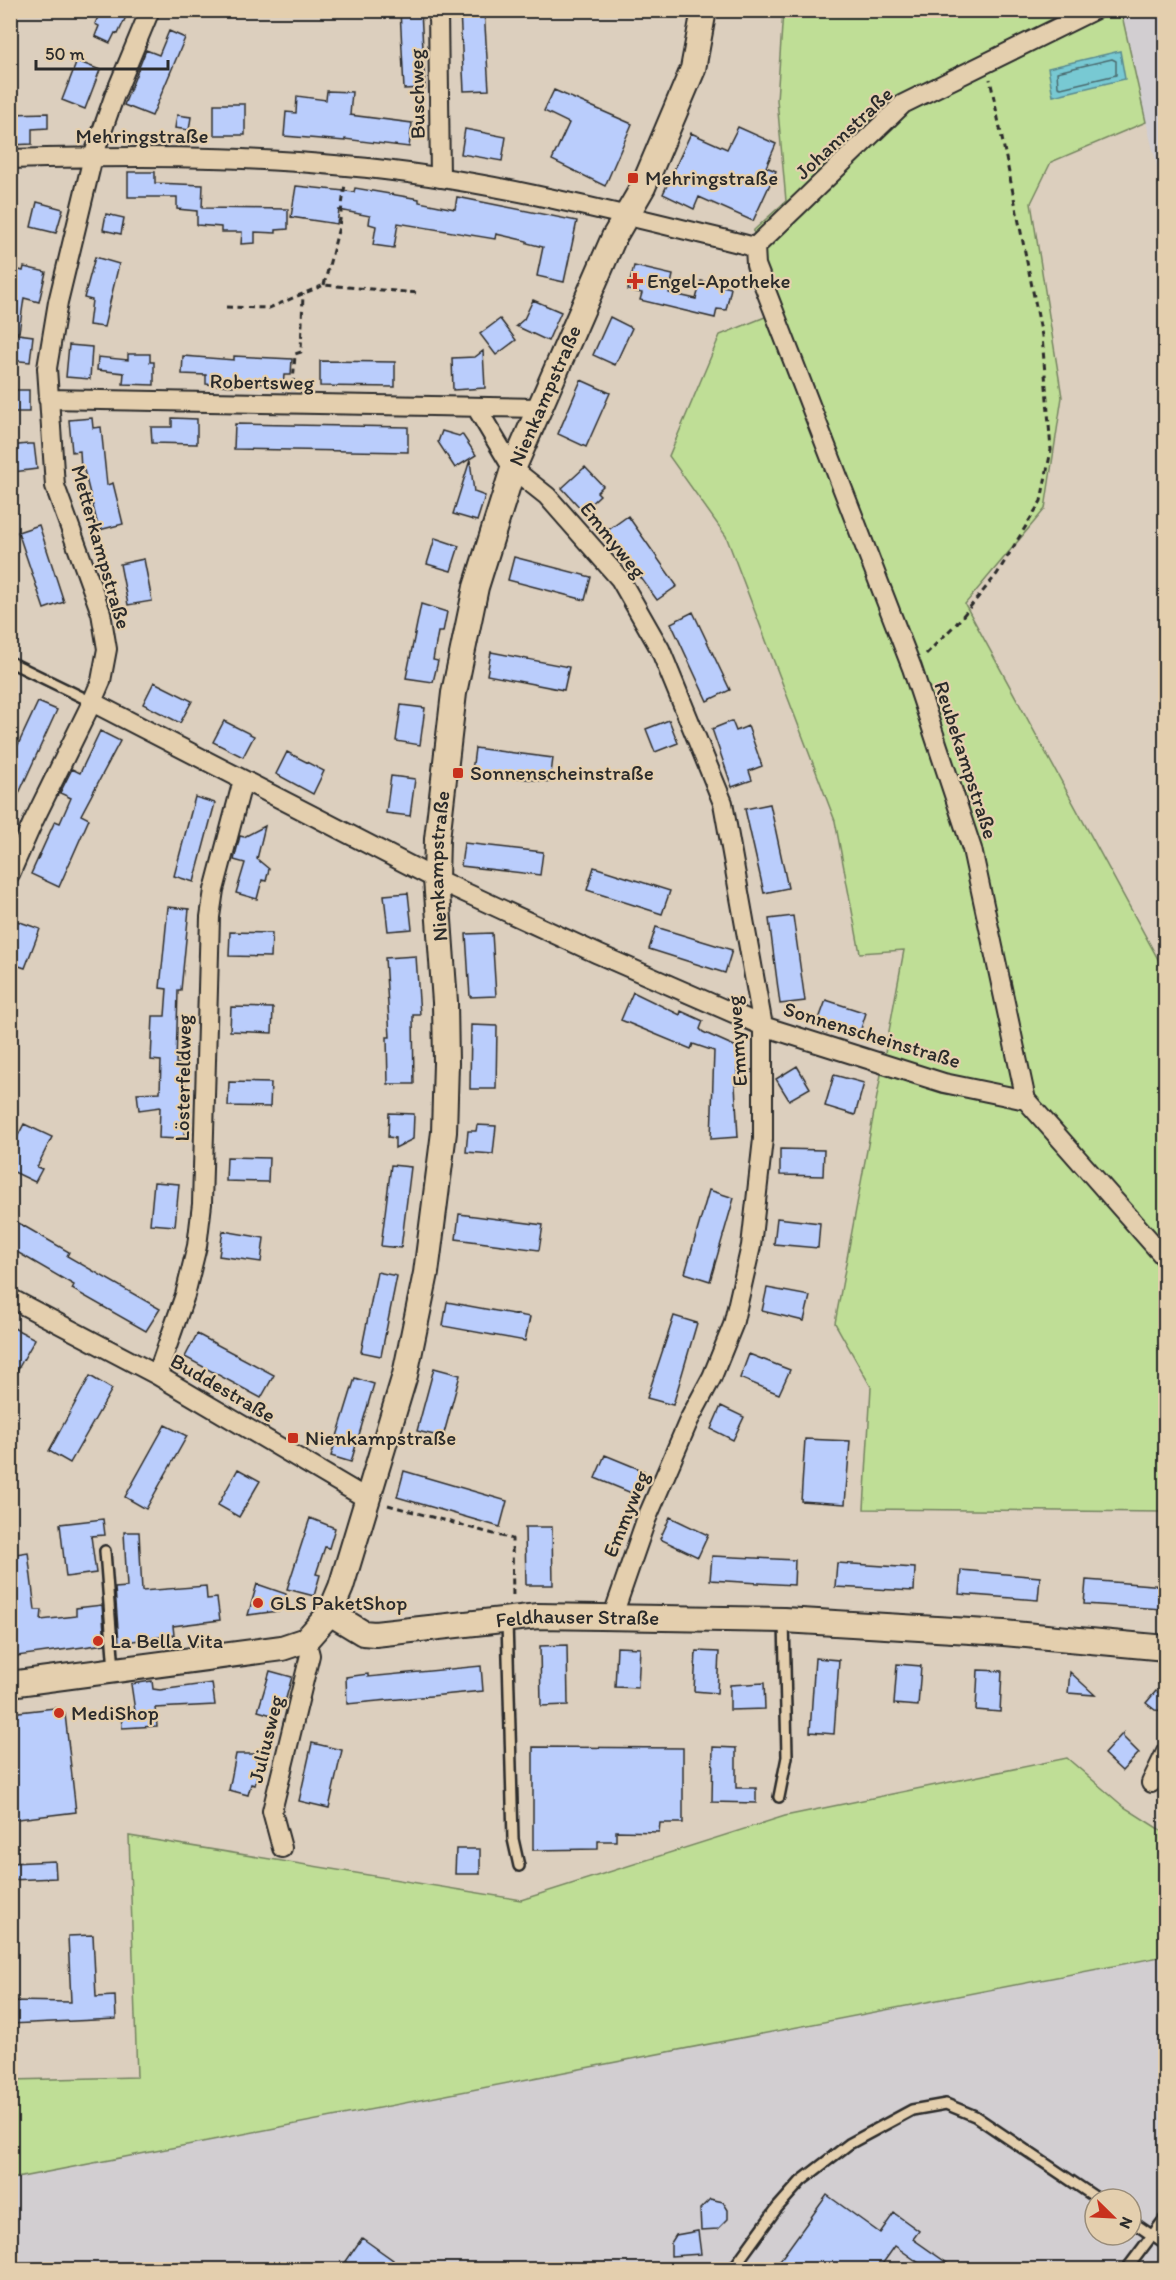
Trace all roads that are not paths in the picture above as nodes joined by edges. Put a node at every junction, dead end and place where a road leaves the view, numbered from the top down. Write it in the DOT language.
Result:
graph roads {
  1 [pos="150,10"];
  2 [pos="438,10"];
  3 [pos="704,10"];
  4 [pos="1094,10"];
  5 [pos="93,157"];
  6 [pos="10,159"];
  7 [pos="440,178"];
  8 [pos="627,216"];
  9 [pos="755,247"];
  10 [pos="48,399"];
  11 [pos="476,407"];
  12 [pos="539,408"];
  13 [pos="513,469"];
  14 [pos="10,662"];
  15 [pos="92,702"];
  16 [pos="243,780"];
  17 [pos="10,874"];
  18 [pos="436,879"];
  19 [pos="763,1026"];
  20 [pos="1026,1100"];
  21 [pos="1166,1259"];
  22 [pos="10,1298"];
  23 [pos="157,1375"];
  24 [pos="369,1500"];
  25 [pos="105,1551"];
  26 [pos="330,1613"];
  27 [pos="510,1618"];
  28 [pos="612,1618"];
  29 [pos="784,1620"];
  30 [pos="306,1640"];
  31 [pos="1166,1648"];
  32 [pos="114,1670"];
  33 [pos="10,1684"];
  34 [pos="1166,1752"];
  35 [pos="1151,1784"];
  36 [pos="779,1797"];
  37 [pos="282,1848"];
  38 [pos="519,1866"];
  39 [pos="1083,2189"];
  40 [pos="1166,2217"];
  41 [pos="1143,2229"];
  42 [pos="1152,2235"];
  43 [pos="1166,2245"];
  44 [pos="732,2270"];
  45 [pos="1126,2270"];
  1 -- 5 [label="street, Metterkampstraße"];
  2 -- 7 [label="street, Buschweg"];
  3 -- 8 [label="street, Nienkampstraße"];
  4 -- 9 [label="street, Johannstraße"];
  5 -- 6 [label="street, Mehringstraße"];
  5 -- 7 [label="street, Mehringstraße"];
  5 -- 10 [label="street, Metterkampstraße"];
  7 -- 8 [label="street, Mehringstraße"];
  8 -- 9 [label="street"];
  8 -- 12 [label="street, Nienkampstraße"];
  9 -- 20 [label="street, Reubekampstraße"];
  10 -- 11 [label="street, Robertsweg"];
  10 -- 15 [label="street, Metterkampstraße"];
  11 -- 12 [label="street, Robertsweg"];
  11 -- 13 [label="street"];
  12 -- 13 [label="street, Nienkampstraße"];
  13 -- 18 [label="street, Nienkampstraße"];
  13 -- 19 [label="street, Emmyweg"];
  14 -- 15 [label="lane"];
  15 -- 16 [label="street, Sonnenscheinstraße"];
  15 -- 17 [label="street, Metterkampstraße"];
  16 -- 18 [label="street, Sonnenscheinstraße"];
  16 -- 23 [label="street, Lösterfeldweg"];
  18 -- 19 [label="street, Sonnenscheinstraße"];
  18 -- 24 [label="street, Nienkampstraße"];
  19 -- 20 [label="street, Sonnenscheinstraße"];
  19 -- 28 [label="street, Emmyweg"];
  20 -- 21 [label="street, Reubekampstraße"];
  22 -- 23 [label="street, Buddestraße"];
  23 -- 24 [label="street, Buddestraße"];
  24 -- 26 [label="street, Nienkampstraße"];
  25 -- 32 [label="lane"];
  26 -- 27 [label="street, Feldhauser Straße"];
  26 -- 30 [label="street"];
  27 -- 28 [label="street, Feldhauser Straße"];
  27 -- 38 [label="lane"];
  28 -- 29 [label="street, Feldhauser Straße"];
  29 -- 31 [label="street, Feldhauser Straße"];
  29 -- 36 [label="lane"];
  30 -- 32 [label="street"];
  30 -- 37 [label="street, Juliusweg"];
  32 -- 33 [label="street"];
  34 -- 35 [label="street"];
  39 -- 44 [label="lane"];
  40 -- 42 [label="lane"];
  41 -- 42 [label="lane"];
  42 -- 43 [label="lane"];
  42 -- 45 [label="lane"];
}
